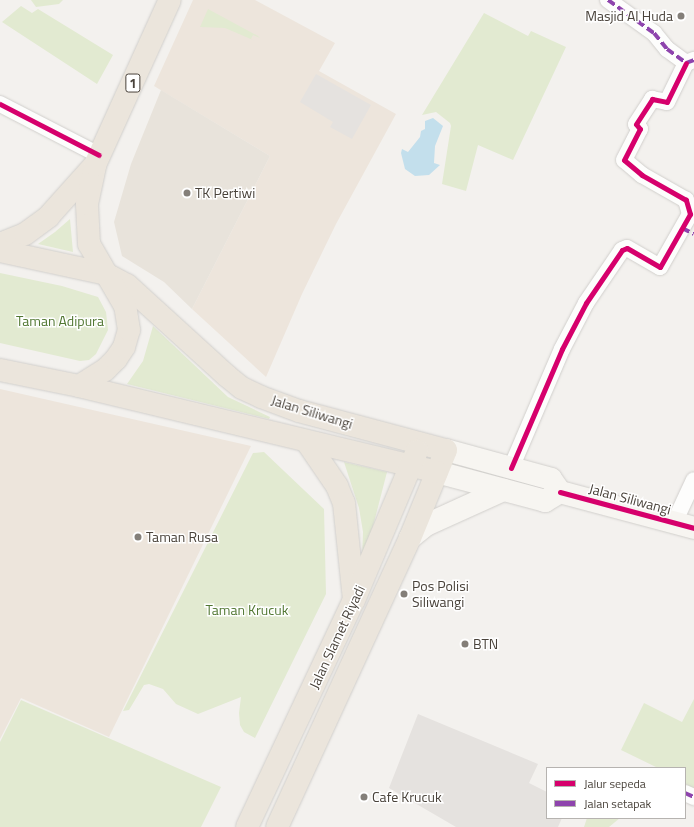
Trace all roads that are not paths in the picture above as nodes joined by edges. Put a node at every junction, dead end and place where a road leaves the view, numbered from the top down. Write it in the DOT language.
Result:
graph roads {
  1 [pos="170,0"];
  2 [pos="608,0"];
  3 [pos="690,61"];
  4 [pos="0,104"];
  5 [pos="97,160"];
  6 [pos="688,231"];
  7 [pos="0,244"];
  8 [pos="0,251"];
  9 [pos="106,274"];
  10 [pos="0,370"];
  11 [pos="79,386"];
  12 [pos="307,442"];
  13 [pos="420,443"];
  14 [pos="446,450"];
  15 [pos="411,465"];
  16 [pos="511,468"];
  17 [pos="437,472"];
  18 [pos="694,480"];
  19 [pos="503,490"];
  20 [pos="560,492"];
  21 [pos="684,526"];
  22 [pos="410,538"];
  23 [pos="354,600"];
  24 [pos="247,827"];
  25 [pos="277,827"];
  1 -- 5 [label="highway, 1"];
  2 -- 3 [label="street"];
  3 -- 6 [label="street"];
  4 -- 5 [label="street"];
  5 -- 7 [label="highway, 1"];
  5 -- 9 [label="highway, 1"];
  6 -- 16 [label="street"];
  8 -- 9 [label="highway, Jalan Siliwangi"];
  9 -- 11 [label="highway, 1"];
  9 -- 13 [label="highway, Jalan Siliwangi"];
  10 -- 11 [label="highway, Jalan Siliwangi"];
  11 -- 12 [label="highway, Jalan Siliwangi"];
  12 -- 15 [label="highway, Jalan Siliwangi"];
  12 -- 23 [label="highway"];
  13 -- 14 [label="highway, Jalan Siliwangi"];
  13 -- 15 [label="highway, Jalan Slamet Riyadi"];
  14 -- 16 [label="main road, Jalan Siliwangi"];
  14 -- 17 [label="highway, Jalan Slamet Riyadi"];
  15 -- 17 [label="highway, Jalan Siliwangi"];
  15 -- 23 [label="highway, Jalan Slamet Riyadi"];
  16 -- 20 [label="main road, Jalan Siliwangi"];
  17 -- 19 [label="main road, Jalan Siliwangi"];
  17 -- 22 [label="highway, Jalan Slamet Riyadi"];
  18 -- 21 [label="street"];
  19 -- 20 [label="main road, Jalan Siliwangi"];
  19 -- 22 [label="main road"];
  20 -- 21 [label="main road, Jalan Siliwangi"];
  22 -- 25 [label="highway, Jalan Slamet Riyadi"];
  23 -- 24 [label="highway, Jalan Slamet Riyadi"];
}
